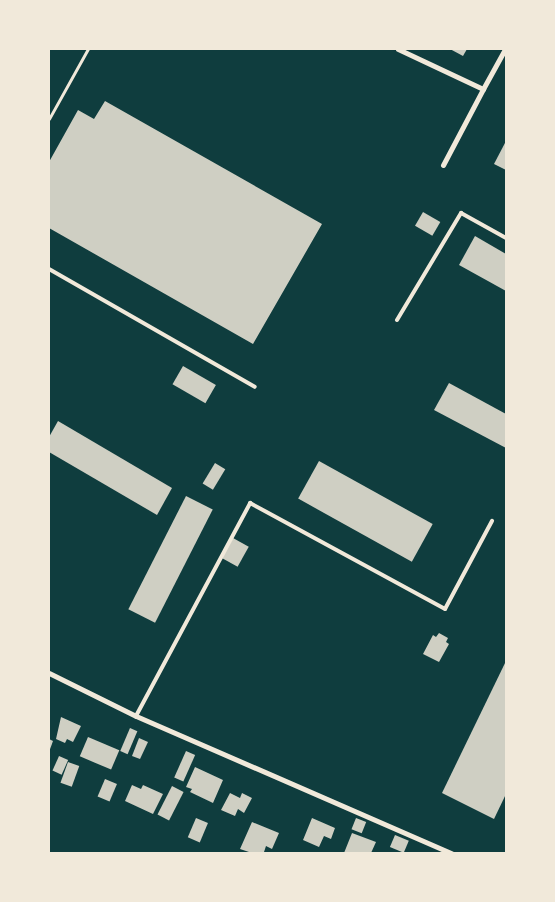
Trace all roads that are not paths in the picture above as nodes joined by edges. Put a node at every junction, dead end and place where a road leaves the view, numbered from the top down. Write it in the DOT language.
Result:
graph roads {
  1 [pos="398,49"];
  2 [pos="505,49"];
  3 [pos="483,89"];
  4 [pos="443,165"];
  5 [pos="506,238"];
  6 [pos="49,269"];
  7 [pos="397,320"];
  8 [pos="255,387"];
  9 [pos="492,521"];
  10 [pos="49,673"];
  11 [pos="136,716"];
  12 [pos="451,853"];
  1 -- 3 [label="street"];
  2 -- 3 [label="street"];
  3 -- 4 [label="street"];
  5 -- 7 [label="lane"];
  6 -- 8 [label="lane"];
  9 -- 11 [label="lane"];
  10 -- 11 [label="street"];
  11 -- 12 [label="street"];
}
